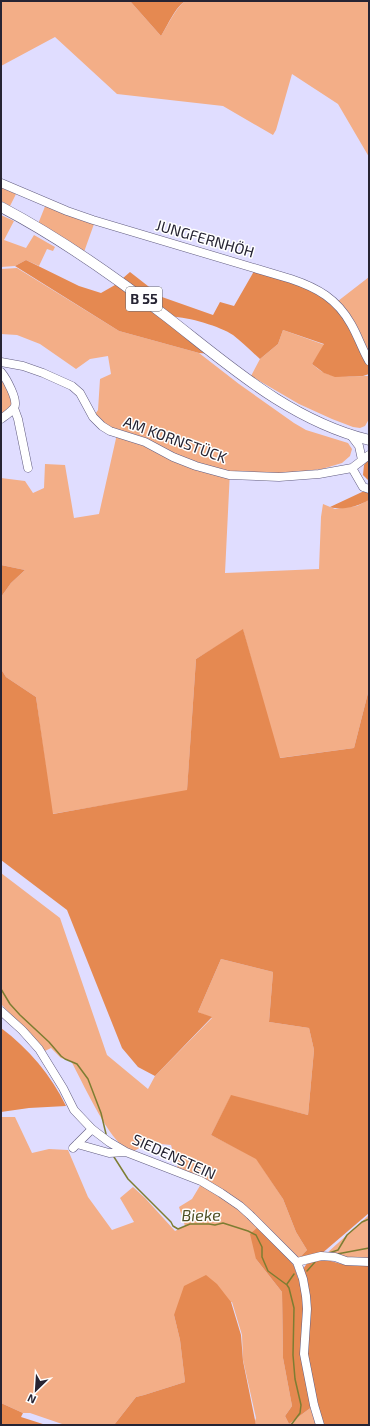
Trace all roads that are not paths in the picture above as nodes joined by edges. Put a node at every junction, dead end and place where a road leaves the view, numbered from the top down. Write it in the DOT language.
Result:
graph roads {
  1 [pos="1,183"];
  2 [pos="1,207"];
  3 [pos="369,361"];
  4 [pos="1,362"];
  5 [pos="1,372"];
  6 [pos="14,408"];
  7 [pos="1,419"];
  8 [pos="350,434"];
  9 [pos="369,438"];
  10 [pos="369,455"];
  11 [pos="362,460"];
  12 [pos="28,468"];
  13 [pos="352,468"];
  14 [pos="369,489"];
  15 [pos="1,1011"];
  16 [pos="92,1129"];
  17 [pos="126,1152"];
  18 [pos="297,1262"];
  19 [pos="369,1262"];
  20 [pos="320,1425"];
  1 -- 3 [label="street, JUNGFERNHÖH"];
  2 -- 8 [label="main road, B 55"];
  4 -- 13 [label="street, AM KORNSTÜCK"];
  5 -- 6 [label="street"];
  6 -- 7 [label="street"];
  6 -- 12 [label="street"];
  8 -- 9 [label="main road, B 55"];
  8 -- 11 [label="street"];
  9 -- 11 [label="street"];
  10 -- 11 [label="street"];
  11 -- 13 [label="street"];
  13 -- 14 [label="street"];
  15 -- 16 [label="street, SIEDENSTEIN"];
  16 -- 17 [label="street, SIEDENSTEIN"];
  16 -- 17 [label="street"];
  17 -- 18 [label="street, SIEDENSTEIN"];
  18 -- 19 [label="street"];
  18 -- 20 [label="street"];
}
